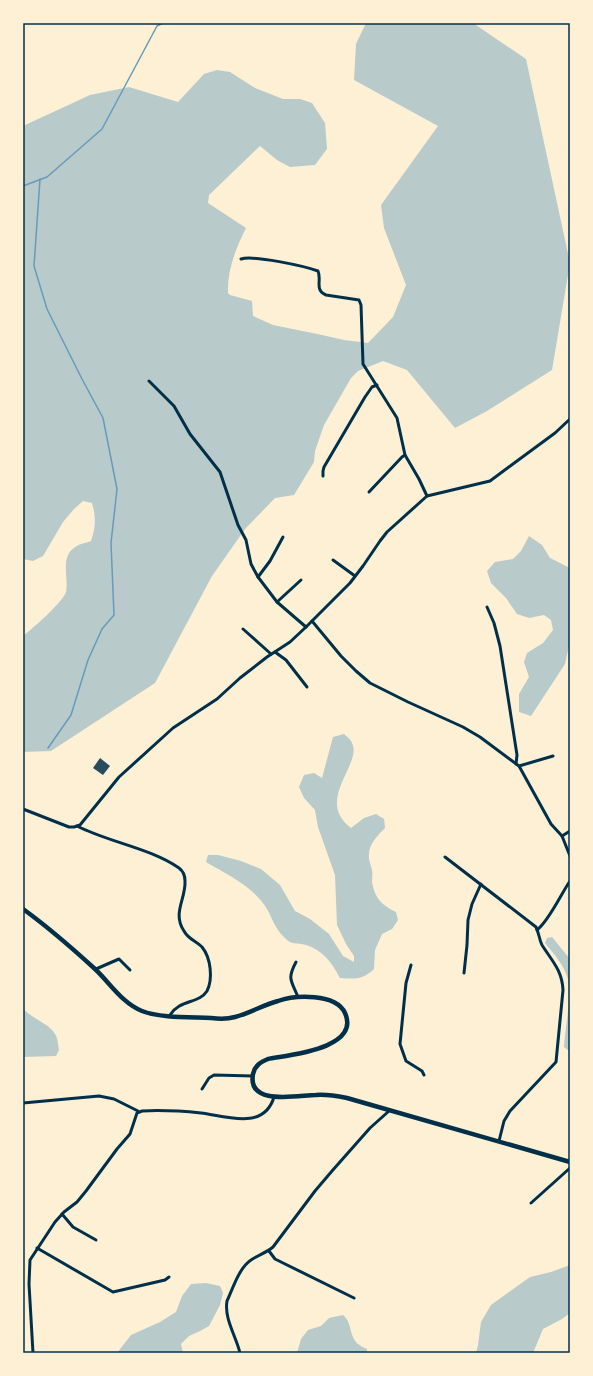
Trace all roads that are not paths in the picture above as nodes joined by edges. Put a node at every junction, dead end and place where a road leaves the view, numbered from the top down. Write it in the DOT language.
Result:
graph roads {
  1 [pos="241,259"];
  2 [pos="149,381"];
  3 [pos="377,385"];
  4 [pos="570,419"];
  5 [pos="405,455"];
  6 [pos="323,476"];
  7 [pos="369,492"];
  8 [pos="427,496"];
  9 [pos="283,537"];
  10 [pos="333,560"];
  11 [pos="355,576"];
  12 [pos="258,577"];
  13 [pos="301,580"];
  14 [pos="277,602"];
  15 [pos="487,607"];
  16 [pos="312,621"];
  17 [pos="306,627"];
  18 [pos="243,630"];
  19 [pos="273,653"];
  20 [pos="307,687"];
  21 [pos="553,756"];
  22 [pos="517,765"];
  23 [pos="23,809"];
  24 [pos="77,826"];
  25 [pos="570,831"];
  26 [pos="562,836"];
  27 [pos="570,856"];
  28 [pos="445,857"];
  29 [pos="570,880"];
  30 [pos="481,884"];
  31 [pos="23,909"];
  32 [pos="537,930"];
  33 [pos="296,962"];
  34 [pos="411,965"];
  35 [pos="96,969"];
  36 [pos="130,970"];
  37 [pos="464,973"];
  38 [pos="298,997"];
  39 [pos="170,1015"];
  40 [pos="424,1075"];
  41 [pos="253,1076"];
  42 [pos="202,1089"];
  43 [pos="274,1097"];
  44 [pos="23,1103"];
  45 [pos="389,1111"];
  46 [pos="138,1112"];
  47 [pos="499,1141"];
  48 [pos="570,1162"];
  49 [pos="570,1168"];
  50 [pos="532,1203"];
  51 [pos="62,1214"];
  52 [pos="96,1240"];
  53 [pos="37,1248"];
  54 [pos="269,1251"];
  55 [pos="169,1277"];
  56 [pos="354,1298"];
  57 [pos="33,1353"];
  58 [pos="240,1353"];
  1 -- 3 [label="street"];
  2 -- 12 [label="street"];
  3 -- 5 [label="street"];
  3 -- 6 [label="street"];
  4 -- 8 [label="street"];
  5 -- 7 [label="street"];
  5 -- 8 [label="street"];
  8 -- 11 [label="street"];
  9 -- 12 [label="street"];
  10 -- 11 [label="street"];
  11 -- 16 [label="street"];
  12 -- 14 [label="street"];
  13 -- 14 [label="street"];
  14 -- 17 [label="street"];
  15 -- 22 [label="street"];
  16 -- 17 [label="street"];
  16 -- 22 [label="street"];
  17 -- 19 [label="street"];
  18 -- 19 [label="street"];
  19 -- 20 [label="street"];
  19 -- 24 [label="street"];
  21 -- 22 [label="street"];
  22 -- 26 [label="street"];
  23 -- 24 [label="street"];
  24 -- 39 [label="street"];
  25 -- 26 [label="street"];
  26 -- 27 [label="street"];
  28 -- 30 [label="street"];
  29 -- 32 [label="street"];
  30 -- 32 [label="street"];
  30 -- 37 [label="street"];
  31 -- 35 [label="main road"];
  32 -- 47 [label="street"];
  33 -- 38 [label="street"];
  34 -- 40 [label="street"];
  35 -- 36 [label="street"];
  35 -- 39 [label="main road"];
  38 -- 39 [label="main road"];
  38 -- 41 [label="main road"];
  41 -- 42 [label="street"];
  41 -- 43 [label="main road"];
  43 -- 45 [label="main road"];
  43 -- 46 [label="street"];
  44 -- 46 [label="street"];
  45 -- 47 [label="main road"];
  45 -- 54 [label="street"];
  46 -- 51 [label="street"];
  47 -- 48 [label="main road"];
  49 -- 50 [label="street"];
  51 -- 52 [label="street"];
  51 -- 53 [label="street"];
  53 -- 55 [label="street"];
  53 -- 57 [label="street"];
  54 -- 56 [label="street"];
  54 -- 58 [label="street"];
}
